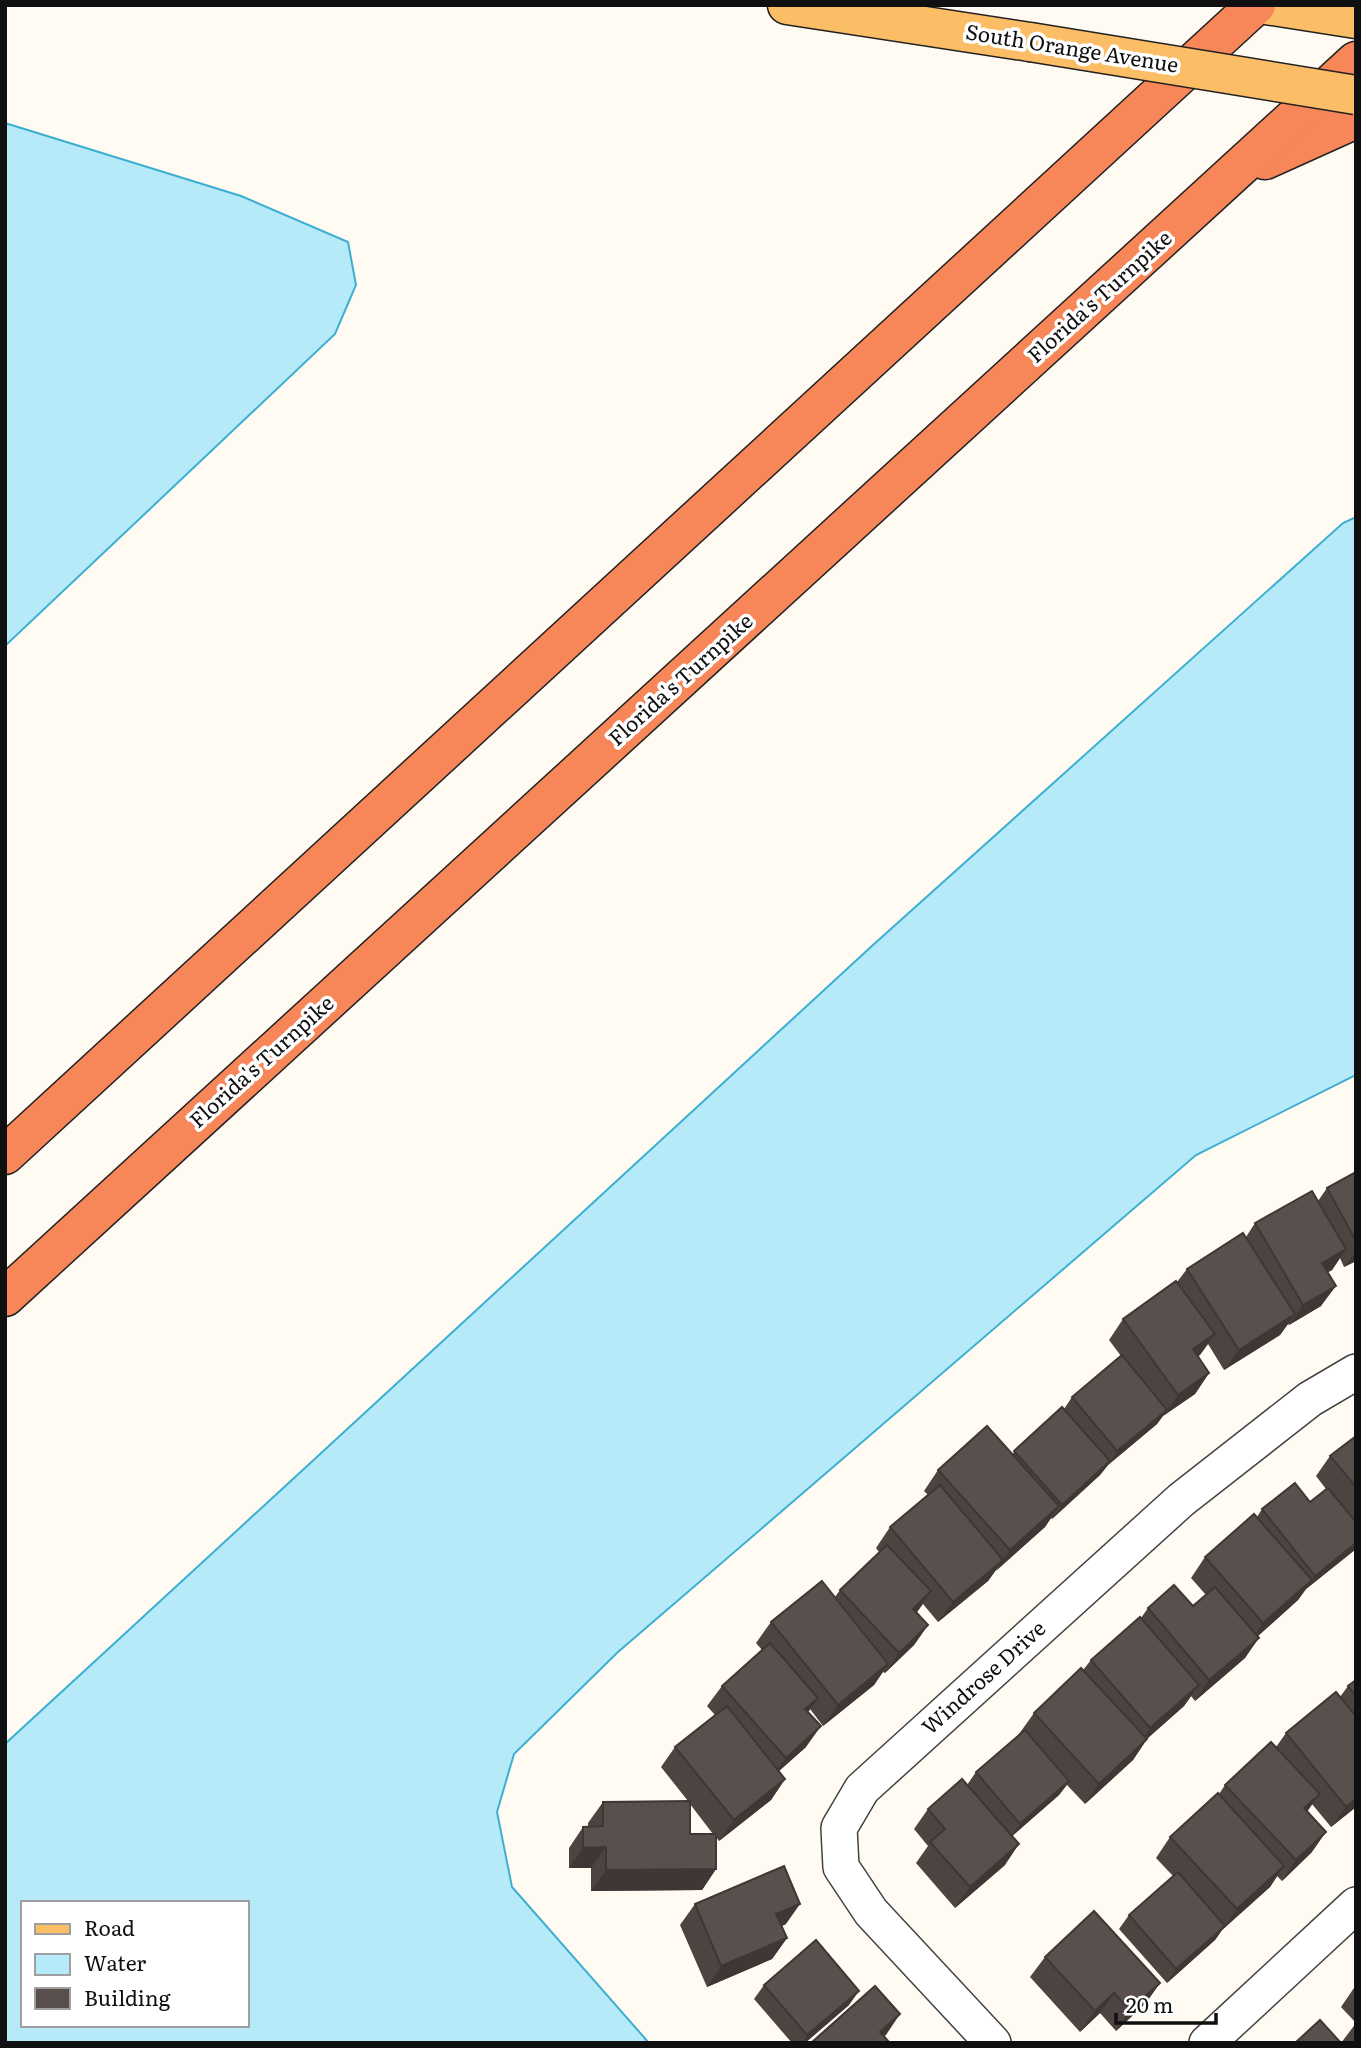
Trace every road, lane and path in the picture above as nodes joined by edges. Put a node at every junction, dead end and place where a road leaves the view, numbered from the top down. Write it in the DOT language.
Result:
graph roads {
  1 [pos="787,5"];
  2 [pos="1256,5"];
  3 [pos="1266,5"];
  4 [pos="1356,19"];
  5 [pos="1356,61"];
  6 [pos="1356,96"];
  7 [pos="1356,119"];
  8 [pos="1234,174"];
  9 [pos="5,1155"];
  10 [pos="5,1297"];
  11 [pos="1356,1372"];
  12 [pos="1356,1905"];
  13 [pos="993,2043"];
  14 [pos="1207,2043"];
  1 -- 6 [label="main road, South Orange Avenue, bridge"];
  2 -- 9 [label="highway"];
  3 -- 4 [label="main road"];
  5 -- 8 [label="highway, Florida's Turnpike"];
  7 -- 8 [label="highway"];
  8 -- 10 [label="highway, Florida's Turnpike"];
  11 -- 13 [label="street, Windrose Drive"];
  12 -- 14 [label="street"];
}
